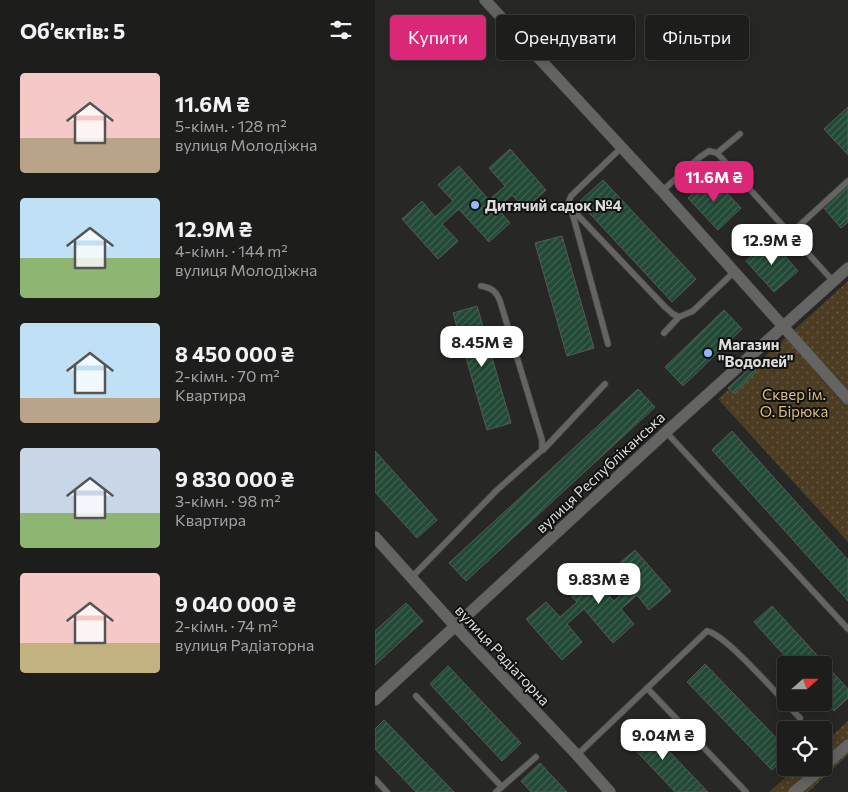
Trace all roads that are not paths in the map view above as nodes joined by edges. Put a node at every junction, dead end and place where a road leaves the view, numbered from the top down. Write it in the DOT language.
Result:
graph roads {
  1 [pos="485,0"];
  2 [pos="740,134"];
  3 [pos="621,148"];
  4 [pos="717,153"];
  5 [pos="848,181"];
  6 [pos="662,191"];
  7 [pos="569,206"];
  8 [pos="791,234"];
  9 [pos="848,268"];
  10 [pos="734,272"];
  11 [pos="833,281"];
  12 [pos="481,286"];
  13 [pos="679,317"];
  14 [pos="784,326"];
  15 [pos="664,333"];
  16 [pos="608,344"];
  17 [pos="605,384"];
  18 [pos="848,399"];
  19 [pos="666,432"];
  20 [pos="542,450"];
  21 [pos="375,537"];
  22 [pos="412,577"];
  23 [pos="455,626"];
  24 [pos="848,629"];
  25 [pos="647,688"];
  26 [pos="416,696"];
  27 [pos="375,700"];
  28 [pos="799,718"];
  29 [pos="848,745"];
  30 [pos="577,755"];
  31 [pos="536,757"];
  32 [pos="832,759"];
  33 [pos="813,776"];
  34 [pos="375,779"];
  35 [pos="502,786"];
  36 [pos="387,792"];
  37 [pos="496,792"];
  38 [pos="610,792"];
  39 [pos="746,792"];
  40 [pos="794,792"];
  1 -- 3 [label="street"];
  2 -- 4 [label="lane"];
  3 -- 6 [label="street"];
  3 -- 7 [label="lane"];
  4 -- 6 [label="lane"];
  4 -- 8 [label="lane"];
  5 -- 8 [label="lane"];
  6 -- 10 [label="street"];
  7 -- 13 [label="lane"];
  7 -- 16 [label="lane"];
  8 -- 11 [label="lane"];
  9 -- 11 [label="street, вулиця Республіканська"];
  10 -- 13 [label="lane"];
  10 -- 14 [label="street"];
  11 -- 14 [label="street, вулиця Республіканська"];
  12 -- 20 [label="lane"];
  13 -- 15 [label="lane"];
  14 -- 18 [label="street"];
  14 -- 19 [label="street, вулиця Республіканська"];
  17 -- 20 [label="lane"];
  19 -- 23 [label="street, вулиця Республіканська"];
  19 -- 24 [label="lane"];
  20 -- 22 [label="lane"];
  21 -- 22 [label="street, вулиця Радіаторна"];
  22 -- 23 [label="street, вулиця Радіаторна"];
  23 -- 27 [label="street, вулиця Республіканська"];
  23 -- 30 [label="street, вулиця Радіаторна"];
  25 -- 28 [label="lane"];
  25 -- 30 [label="lane"];
  25 -- 39 [label="lane"];
  26 -- 35 [label="lane"];
  29 -- 32 [label="street"];
  30 -- 38 [label="street, вулиця Радіаторна"];
  31 -- 35 [label="lane"];
  33 -- 40 [label="street"];
  34 -- 36 [label="lane"];
  35 -- 37 [label="lane"];
}
